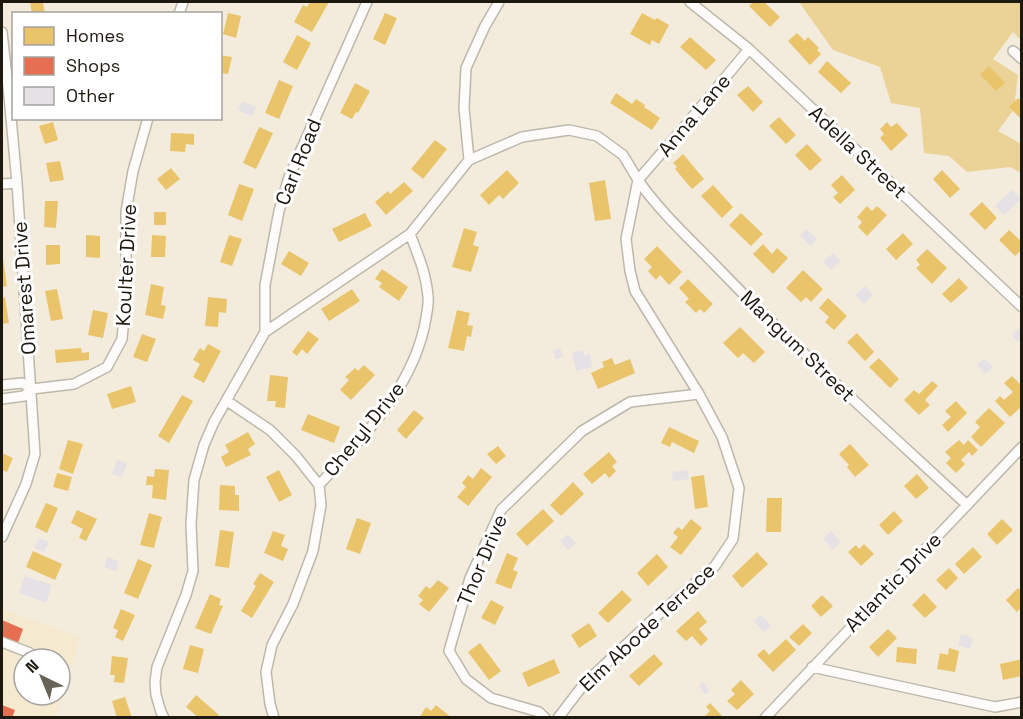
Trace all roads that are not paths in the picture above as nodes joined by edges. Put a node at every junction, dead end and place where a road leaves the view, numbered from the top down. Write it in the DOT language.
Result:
graph roads {
  1 [pos="367,2"];
  2 [pos="499,2"];
  3 [pos="690,2"];
  4 [pos="2,32"];
  5 [pos="3,46"];
  6 [pos="749,49"];
  7 [pos="1013,51"];
  8 [pos="1022,59"];
  9 [pos="147,120"];
  10 [pos="469,160"];
  11 [pos="638,180"];
  12 [pos="17,183"];
  13 [pos="2,184"];
  14 [pos="410,234"];
  15 [pos="1022,307"];
  16 [pos="265,332"];
  17 [pos="2,385"];
  18 [pos="32,389"];
  19 [pos="699,394"];
  20 [pos="2,399"];
  21 [pos="226,401"];
  22 [pos="1022,447"];
  23 [pos="319,485"];
  24 [pos="967,506"];
  25 [pos="2,537"];
  26 [pos="812,667"];
  27 [pos="1022,702"];
  28 [pos="995,707"];
  29 [pos="164,717"];
  30 [pos="274,717"];
  31 [pos="545,717"];
  32 [pos="558,717"];
  33 [pos="765,717"];
  34 [pos="994,717"];
  1 -- 16 [label="street, Carl Road"];
  2 -- 10 [label="street"];
  3 -- 6 [label="street, Adella Street"];
  4 -- 5 [label="street, Omarest Drive"];
  5 -- 12 [label="street, Omarest Drive"];
  6 -- 11 [label="street, Anna Lane"];
  6 -- 15 [label="street, Adella Street"];
  7 -- 8 [label="street"];
  9 -- 18 [label="street, Koulter Drive"];
  10 -- 11 [label="street"];
  10 -- 14 [label="street"];
  11 -- 19 [label="street, Elm Abode Terrace"];
  11 -- 24 [label="street, Mangum Street"];
  12 -- 13 [label="street"];
  12 -- 18 [label="street, Omarest Drive"];
  14 -- 16 [label="street"];
  14 -- 23 [label="street, Cheryl Drive"];
  16 -- 21 [label="street"];
  17 -- 18 [label="street"];
  18 -- 20 [label="street"];
  18 -- 25 [label="street, Omarest Drive"];
  19 -- 31 [label="street, Thor Drive"];
  19 -- 32 [label="street, Elm Abode Terrace"];
  21 -- 23 [label="street"];
  21 -- 29 [label="street"];
  22 -- 24 [label="street, Atlantic Drive"];
  23 -- 30 [label="street"];
  24 -- 26 [label="street, Atlantic Drive"];
  26 -- 28 [label="street"];
  26 -- 33 [label="street, Atlantic Drive"];
  27 -- 28 [label="street"];
  28 -- 34 [label="street"];
}
